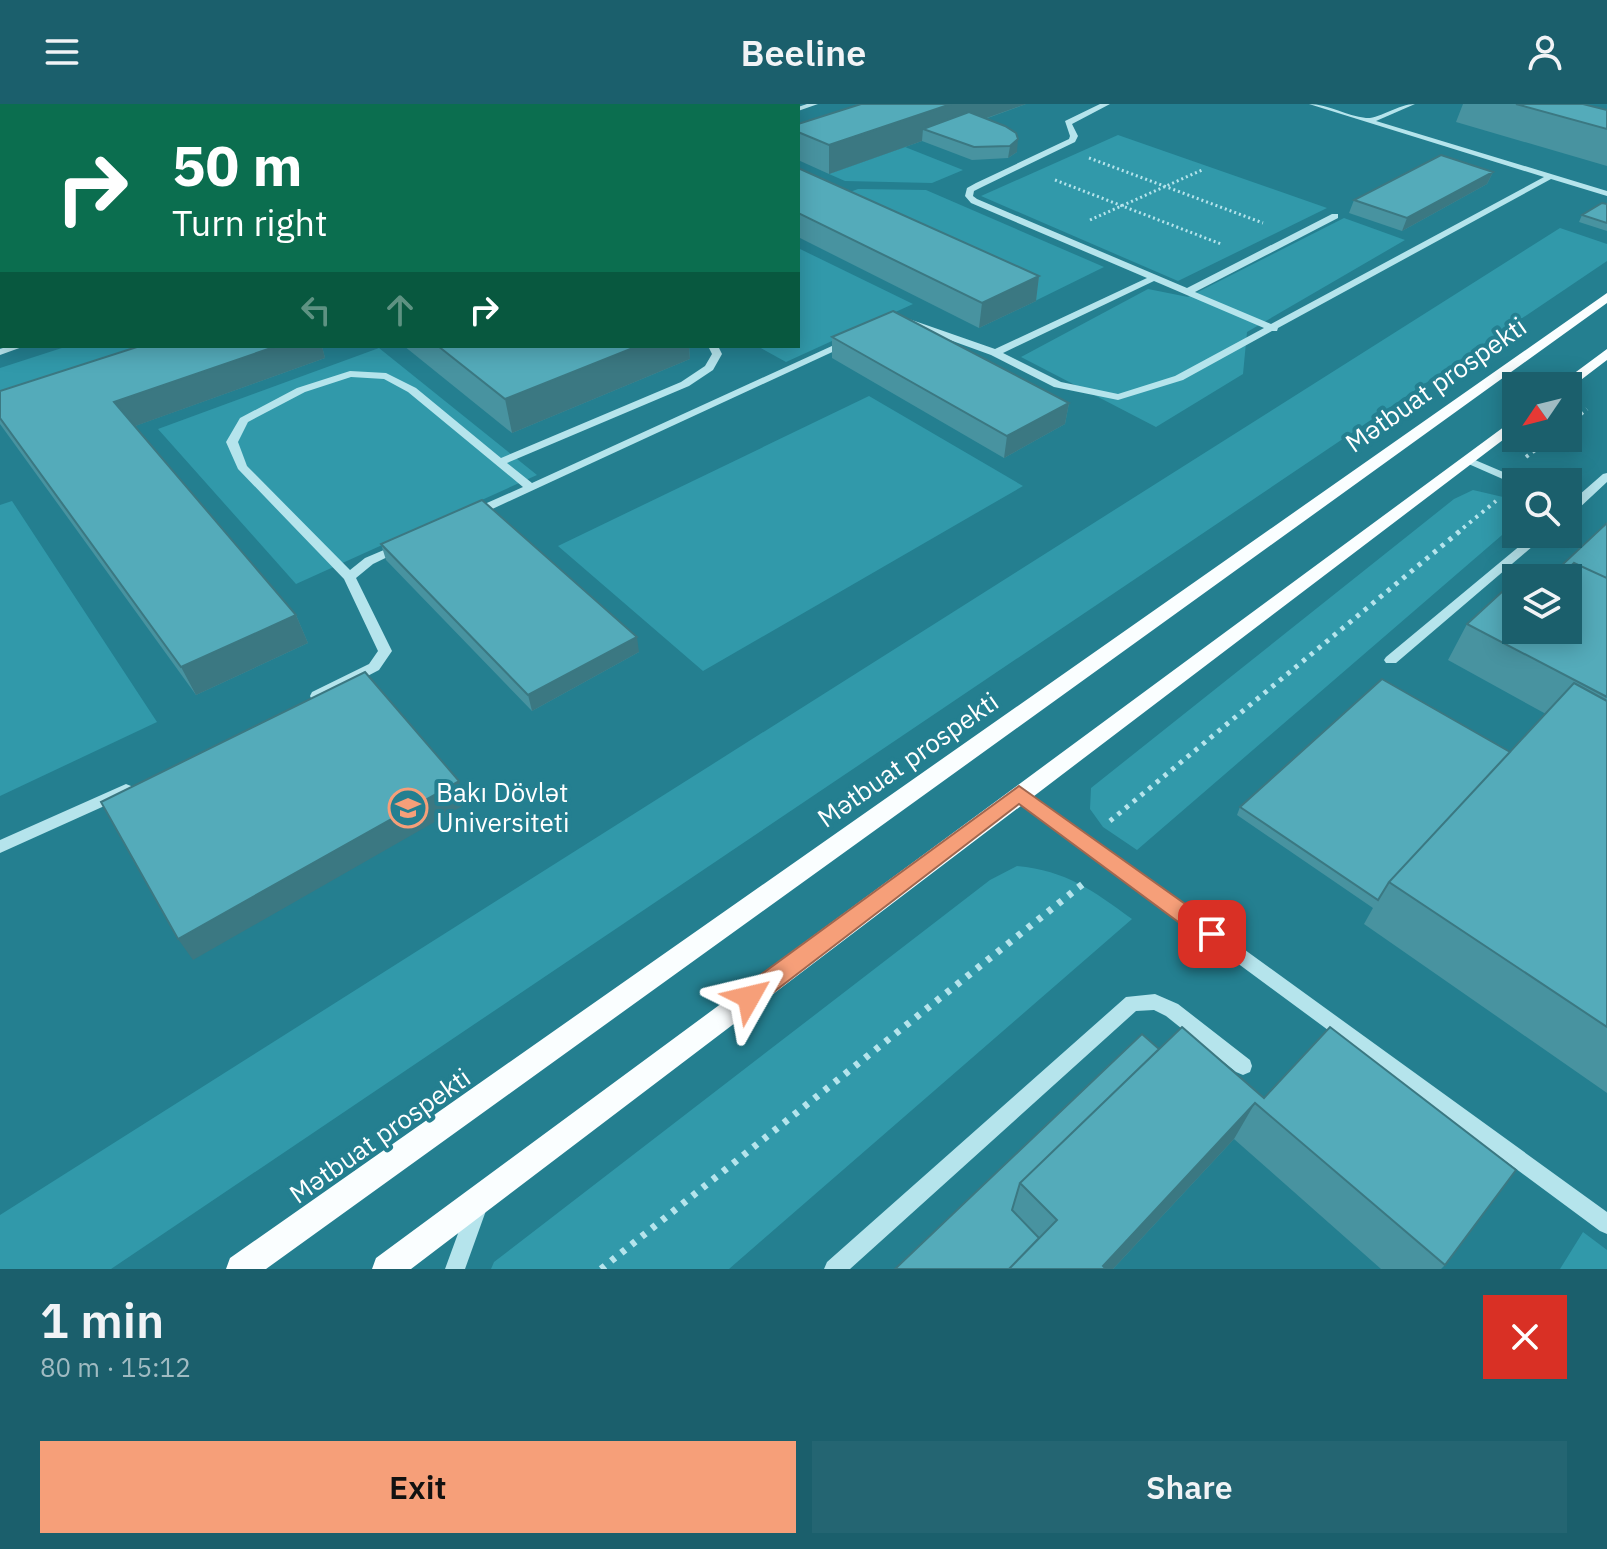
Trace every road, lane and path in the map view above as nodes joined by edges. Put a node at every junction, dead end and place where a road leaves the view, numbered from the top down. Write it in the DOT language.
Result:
graph roads {
  1 [pos="1106,104"];
  2 [pos="1313,104"];
  3 [pos="1411,104"];
  4 [pos="1369,121"];
  5 [pos="1059,147"];
  6 [pos="1018,166"];
  7 [pos="1202,170"];
  8 [pos="1550,177"];
  9 [pos="1166,186"];
  10 [pos="1607,194"];
  11 [pos="1122,205"];
  12 [pos="1335,216"];
  13 [pos="1275,227"];
  14 [pos="1056,236"];
  15 [pos="1230,247"];
  16 [pos="1154,278"];
  17 [pos="1187,292"];
  18 [pos="1607,297"];
  19 [pos="891,322"];
  20 [pos="1274,329"];
  21 [pos="862,336"];
  22 [pos="714,348"];
  23 [pos="995,353"];
  24 [pos="1607,353"];
  25 [pos="1582,372"];
  26 [pos="1502,434"];
  27 [pos="1533,452"];
  28 [pos="1468,460"];
  29 [pos="1522,461"];
  30 [pos="500,462"];
  31 [pos="1502,475"];
  32 [pos="1607,476"];
  33 [pos="531,488"];
  34 [pos="1502,496"];
  35 [pos="1582,498"];
  36 [pos="464,518"];
  37 [pos="410,543"];
  38 [pos="1524,548"];
  39 [pos="349,577"];
  40 [pos="1391,660"];
  41 [pos="304,703"];
  42 [pos="139,784"];
  43 [pos="1019,794"];
  44 [pos="1103,827"];
  45 [pos="0,847"];
  46 [pos="1084,883"];
  47 [pos="1243,1066"];
  48 [pos="480,1200"];
  49 [pos="1607,1224"];
  50 [pos="241,1269"];
  51 [pos="387,1269"];
  52 [pos="455,1269"];
  53 [pos="601,1269"];
  54 [pos="834,1269"];
  1 -- 5 [label="street"];
  2 -- 4 [label="street"];
  3 -- 4 [label="street"];
  4 -- 8 [label="street"];
  5 -- 6 [label="street"];
  5 -- 9 [label="path"];
  6 -- 11 [label="path"];
  6 -- 14 [label="street"];
  7 -- 9 [label="path"];
  8 -- 10 [label="street"];
  8 -- 20 [label="street"];
  9 -- 11 [label="path"];
  9 -- 13 [label="path"];
  11 -- 14 [label="path"];
  11 -- 15 [label="path"];
  12 -- 17 [label="street"];
  14 -- 16 [label="street"];
  16 -- 17 [label="street"];
  16 -- 23 [label="street"];
  17 -- 20 [label="street"];
  18 -- 50 [label="main road, Mətbuat prospekti"];
  19 -- 23 [label="street"];
  20 -- 23 [label="street"];
  21 -- 33 [label="street"];
  22 -- 30 [label="street"];
  24 -- 25 [label="main road"];
  26 -- 28 [label="main road"];
  27 -- 29 [label="path"];
  28 -- 31 [label="street"];
  28 -- 43 [label="main road"];
  30 -- 33 [label="street"];
  30 -- 39 [label="street"];
  32 -- 35 [label="street"];
  33 -- 36 [label="street"];
  34 -- 44 [label="path"];
  37 -- 39 [label="street"];
  38 -- 40 [label="street"];
  39 -- 41 [label="street"];
  42 -- 45 [label="street"];
  43 -- 48 [label="main road"];
  43 -- 49 [label="street"];
  46 -- 53 [label="path"];
  47 -- 54 [label="street"];
  48 -- 51 [label="main road"];
  48 -- 52 [label="street"];
}
